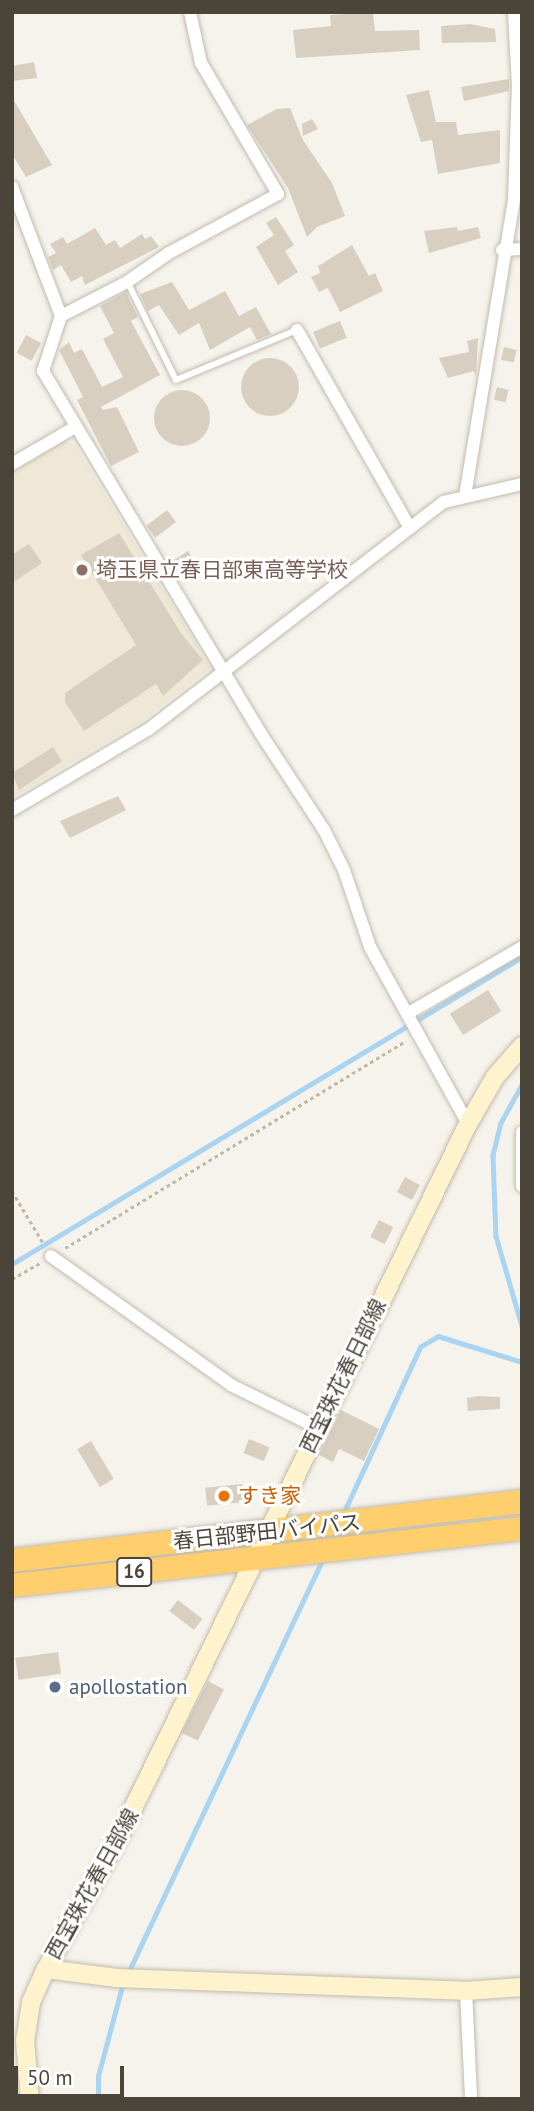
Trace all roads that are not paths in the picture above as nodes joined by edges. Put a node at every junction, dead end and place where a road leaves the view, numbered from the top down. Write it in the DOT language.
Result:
graph roads {
  1 [pos="190,12"];
  2 [pos="513,12"];
  3 [pos="12,187"];
  4 [pos="522,249"];
  5 [pos="502,250"];
  6 [pos="127,282"];
  7 [pos="61,316"];
  8 [pos="296,330"];
  9 [pos="75,427"];
  10 [pos="12,464"];
  11 [pos="522,484"];
  12 [pos="465,496"];
  13 [pos="410,528"];
  14 [pos="224,672"];
  15 [pos="12,810"];
  16 [pos="522,947"];
  17 [pos="407,1014"];
  18 [pos="522,1045"];
  19 [pos="468,1124"];
  20 [pos="522,1132"];
  21 [pos="522,1186"];
  22 [pos="51,1256"];
  23 [pos="318,1428"];
  24 [pos="522,1501"];
  25 [pos="522,1528"];
  26 [pos="269,1532"];
  27 [pos="256,1559"];
  28 [pos="12,1560"];
  29 [pos="12,1586"];
  30 [pos="46,1969"];
  31 [pos="522,1987"];
  32 [pos="466,1991"];
  33 [pos="19,2040"];
  34 [pos="30,2099"];
  35 [pos="471,2099"];
  1 -- 6 [label="street"];
  2 -- 5 [label="street"];
  3 -- 7 [label="street"];
  4 -- 5 [label="street"];
  5 -- 12 [label="street"];
  6 -- 7 [label="street"];
  6 -- 8 [label="lane"];
  7 -- 9 [label="street"];
  8 -- 13 [label="street"];
  9 -- 10 [label="street"];
  9 -- 14 [label="street"];
  11 -- 12 [label="street"];
  12 -- 13 [label="street"];
  13 -- 14 [label="street"];
  14 -- 15 [label="street"];
  14 -- 17 [label="street"];
  16 -- 17 [label="street"];
  17 -- 19 [label="street"];
  18 -- 19 [label="main road, 西宝珠花春日部線"];
  19 -- 23 [label="main road, 西宝珠花春日部線"];
  20 -- 21 [label="street"];
  22 -- 23 [label="street"];
  23 -- 26 [label="main road, 西宝珠花春日部線"];
  24 -- 26 [label="highway, 春日部野田バイパス / 16"];
  25 -- 27 [label="highway, 春日部野田バイパス / 16"];
  26 -- 27 [label="main road, 西宝珠花春日部線"];
  26 -- 28 [label="highway, 春日部野田バイパス / 16"];
  27 -- 29 [label="highway, 春日部野田バイパス / 16"];
  27 -- 30 [label="main road, 西宝珠花春日部線"];
  30 -- 32 [label="main road"];
  30 -- 33 [label="main road, 西宝珠花春日部線"];
  31 -- 32 [label="main road"];
  32 -- 35 [label="street"];
  33 -- 34 [label="main road, 西宝珠花春日部線"];
}
